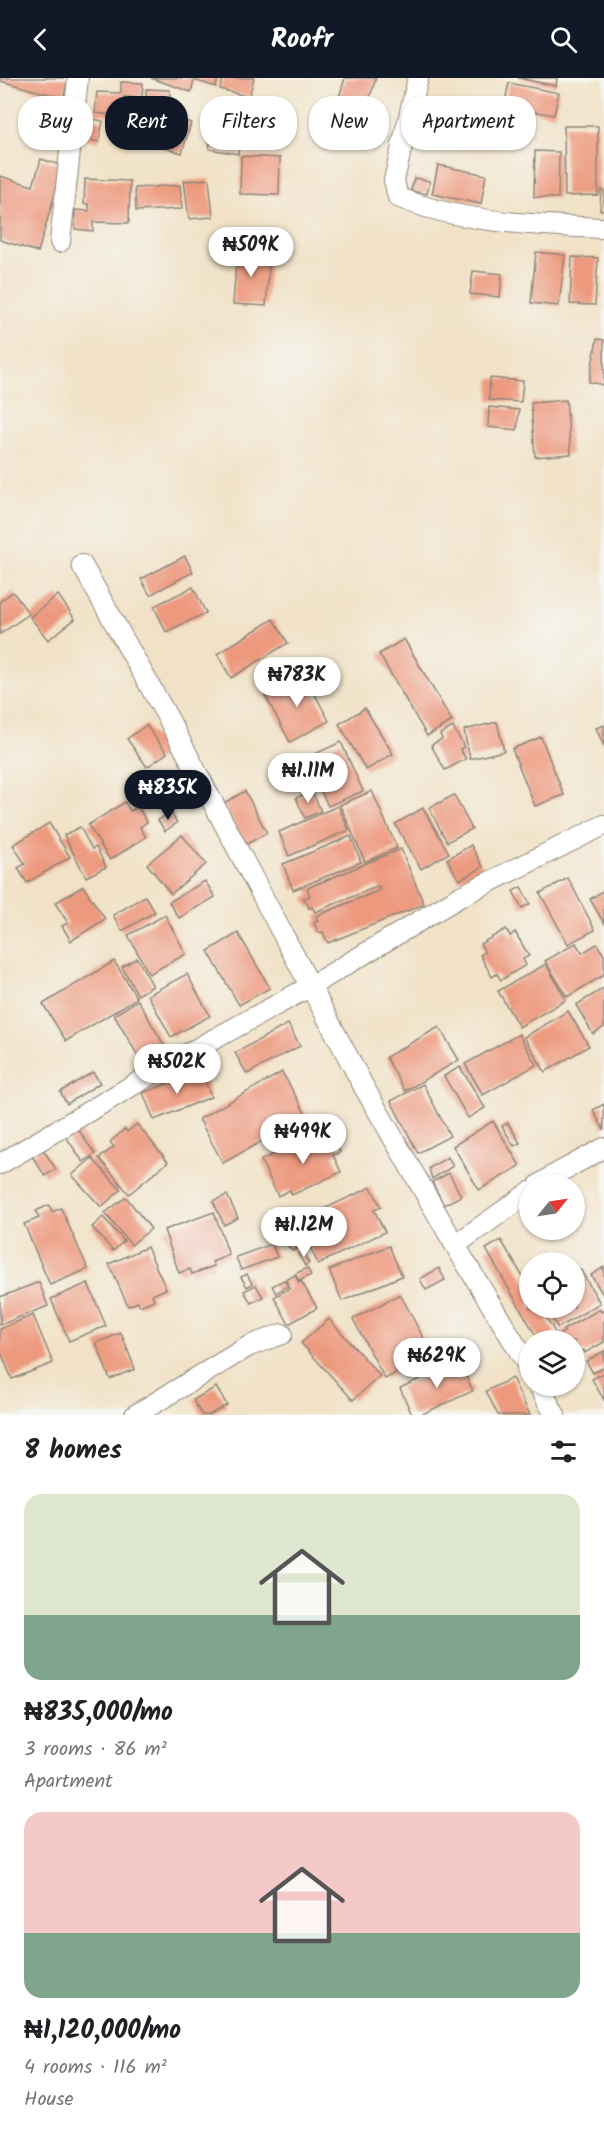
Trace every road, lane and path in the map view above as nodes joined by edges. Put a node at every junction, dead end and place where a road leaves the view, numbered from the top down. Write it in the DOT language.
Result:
graph roads {
  1 [pos="78,78"];
  2 [pos="418,78"];
  3 [pos="604,228"];
  4 [pos="60,242"];
  5 [pos="82,566"];
  6 [pos="604,825"];
  7 [pos="309,987"];
  8 [pos="604,1148"];
  9 [pos="0,1164"];
  10 [pos="554,1174"];
  11 [pos="519,1200"];
  12 [pos="455,1245"];
  13 [pos="282,1334"];
  14 [pos="519,1351"];
  15 [pos="545,1396"];
  16 [pos="135,1415"];
  17 [pos="555,1415"];
  1 -- 4 [label="street"];
  2 -- 3 [label="street"];
  5 -- 7 [label="street"];
  6 -- 7 [label="street"];
  7 -- 9 [label="street"];
  7 -- 12 [label="street"];
  8 -- 10 [label="street"];
  11 -- 12 [label="street"];
  12 -- 14 [label="street"];
  13 -- 16 [label="street"];
  15 -- 17 [label="street"];
}
